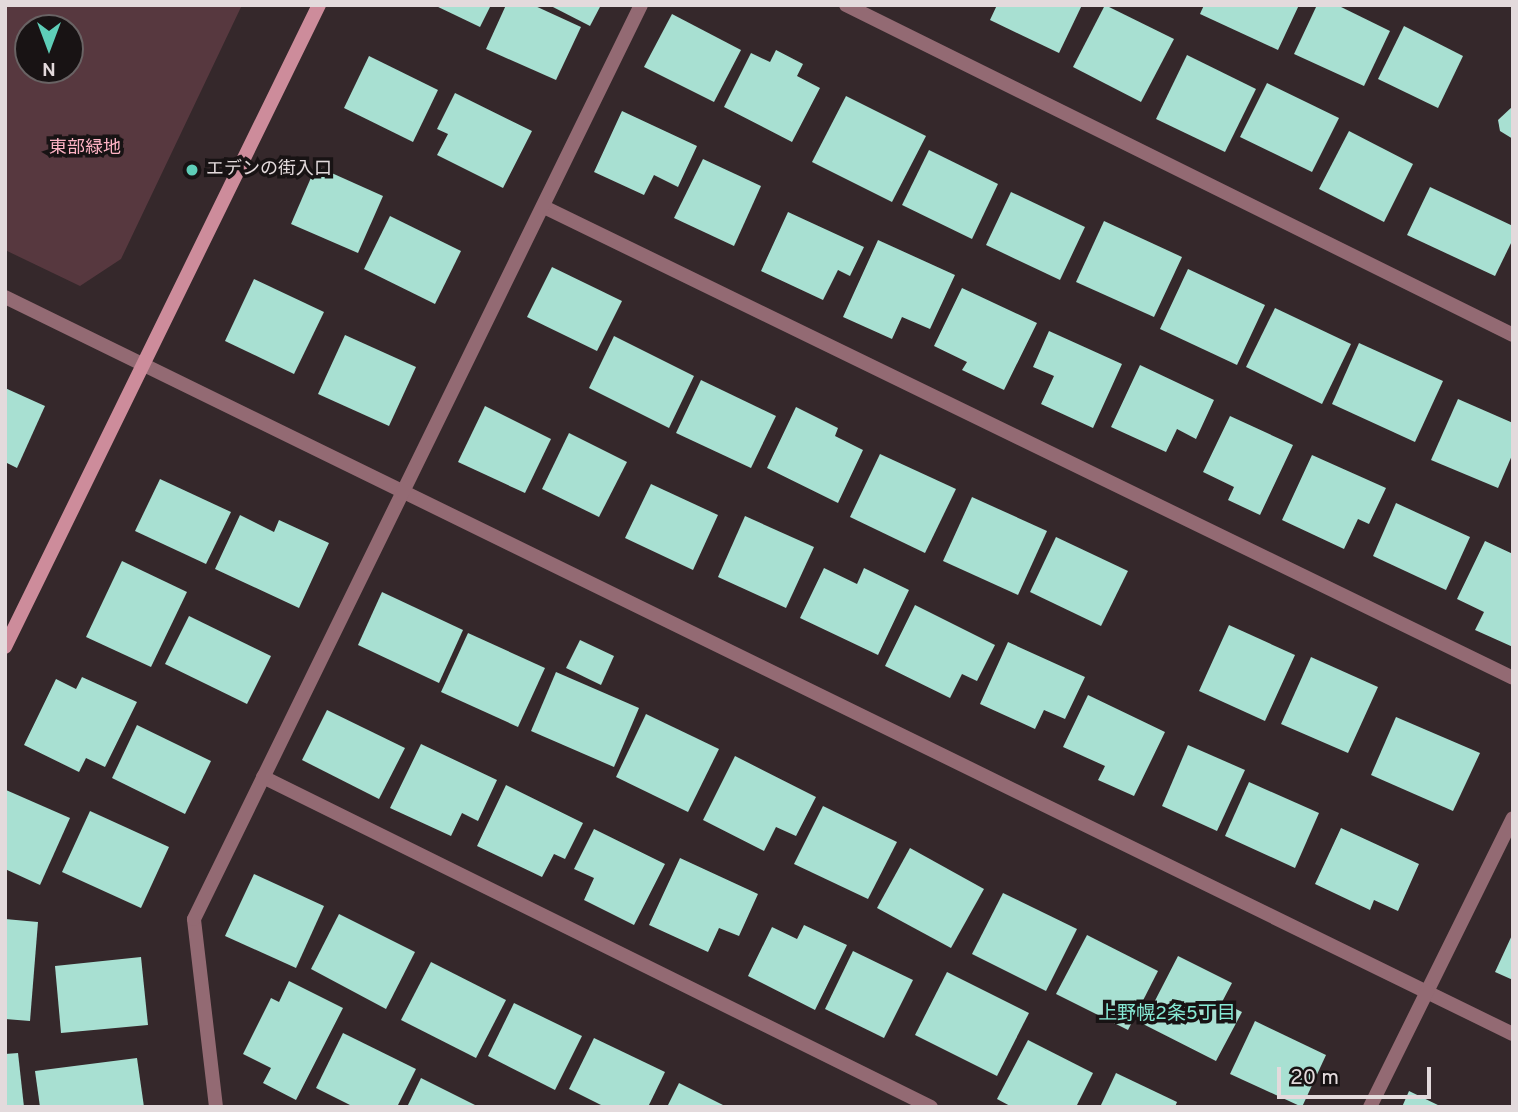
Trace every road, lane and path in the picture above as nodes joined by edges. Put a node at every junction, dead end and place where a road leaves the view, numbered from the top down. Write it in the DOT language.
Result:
graph roads {
  1 [pos="319,5"];
  2 [pos="640,5"];
  3 [pos="846,5"];
  4 [pos="544,206"];
  5 [pos="5,297"];
  6 [pos="1513,335"];
  7 [pos="144,363"];
  8 [pos="403,491"];
  9 [pos="5,647"];
  10 [pos="1513,678"];
  11 [pos="263,776"];
  12 [pos="1513,818"];
  13 [pos="1428,992"];
  14 [pos="1513,1034"];
  15 [pos="217,1106"];
  16 [pos="931,1107"];
  17 [pos="1370,1107"];
  1 -- 7 [label="street"];
  2 -- 4 [label="street"];
  3 -- 6 [label="street"];
  4 -- 8 [label="street"];
  4 -- 10 [label="street"];
  5 -- 7 [label="street"];
  7 -- 8 [label="street"];
  7 -- 9 [label="street"];
  8 -- 11 [label="street"];
  8 -- 13 [label="street"];
  11 -- 15 [label="street"];
  11 -- 16 [label="street"];
  12 -- 13 [label="street"];
  13 -- 14 [label="street"];
  13 -- 17 [label="street"];
}
